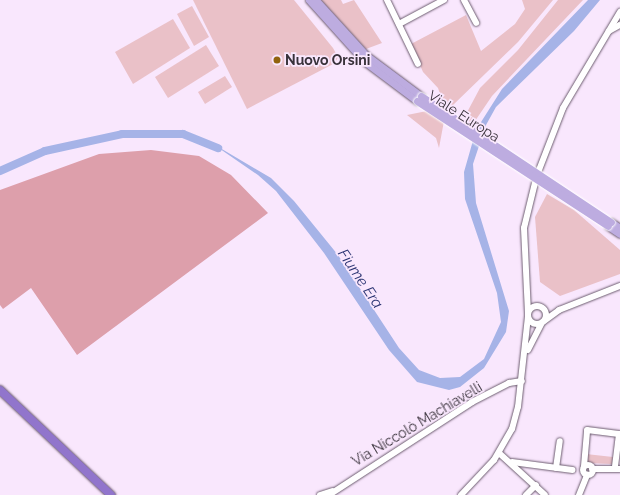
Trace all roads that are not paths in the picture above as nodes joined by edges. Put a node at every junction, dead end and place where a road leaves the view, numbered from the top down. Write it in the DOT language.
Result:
graph roads {
  1 [pos="309,0"];
  2 [pos="316,0"];
  3 [pos="387,0"];
  4 [pos="444,0"];
  5 [pos="464,0"];
  6 [pos="620,12"];
  7 [pos="476,23"];
  8 [pos="399,24"];
  9 [pos="620,25"];
  10 [pos="608,32"];
  11 [pos="418,64"];
  12 [pos="419,98"];
  13 [pos="540,170"];
  14 [pos="535,183"];
  15 [pos="609,224"];
  16 [pos="620,228"];
  17 [pos="620,234"];
  18 [pos="620,286"];
  19 [pos="529,292"];
  20 [pos="541,307"];
  21 [pos="559,310"];
  22 [pos="528,315"];
  23 [pos="543,322"];
  24 [pos="525,359"];
  25 [pos="521,385"];
  26 [pos="0,390"];
  27 [pos="0,397"];
  28 [pos="560,441"];
  29 [pos="499,453"];
  30 [pos="512,462"];
  31 [pos="584,466"];
  32 [pos="556,468"];
  33 [pos="592,469"];
  34 [pos="618,469"];
  35 [pos="572,470"];
  36 [pos="587,474"];
  37 [pos="536,485"];
  38 [pos="331,493"];
  39 [pos="103,495"];
  40 [pos="111,495"];
  41 [pos="320,495"];
  42 [pos="461,495"];
  43 [pos="526,495"];
  44 [pos="545,495"];
  45 [pos="580,495"];
  1 -- 12 [label="main road, Viale Europa"];
  2 -- 12 [label="main road, Viale Europa"];
  3 -- 8 [label="street"];
  4 -- 8 [label="street"];
  5 -- 7 [label="street"];
  6 -- 10 [label="street"];
  8 -- 11 [label="street"];
  9 -- 10 [label="street"];
  10 -- 13 [label="street"];
  12 -- 15 [label="main road, Viale Europa, bridge"];
  14 -- 19 [label="street"];
  15 -- 16 [label="main road, Viale Europa"];
  15 -- 17 [label="main road, Viale Europa"];
  18 -- 21 [label="street"];
  19 -- 20 [label="street"];
  19 -- 22 [label="street"];
  20 -- 21 [label="street"];
  20 -- 22 [label="street"];
  20 -- 23 [label="street"];
  21 -- 23 [label="street"];
  22 -- 23 [label="street"];
  22 -- 24 [label="street"];
  23 -- 24 [label="street"];
  24 -- 25 [label="street"];
  25 -- 29 [label="street"];
  25 -- 38 [label="street, Via Niccolò Machiavelli"];
  26 -- 40 [label="highway"];
  27 -- 39 [label="highway"];
  28 -- 32 [label="street"];
  29 -- 30 [label="street"];
  29 -- 42 [label="street"];
  30 -- 32 [label="street"];
  30 -- 37 [label="street"];
  31 -- 33 [label="street"];
  31 -- 34 [label="street"];
  31 -- 36 [label="street"];
  32 -- 35 [label="street"];
  33 -- 34 [label="street"];
  33 -- 36 [label="street"];
  36 -- 45 [label="street"];
  37 -- 43 [label="street"];
  37 -- 44 [label="street"];
  38 -- 41 [label="street, Via Niccolò Machiavelli"];
}
